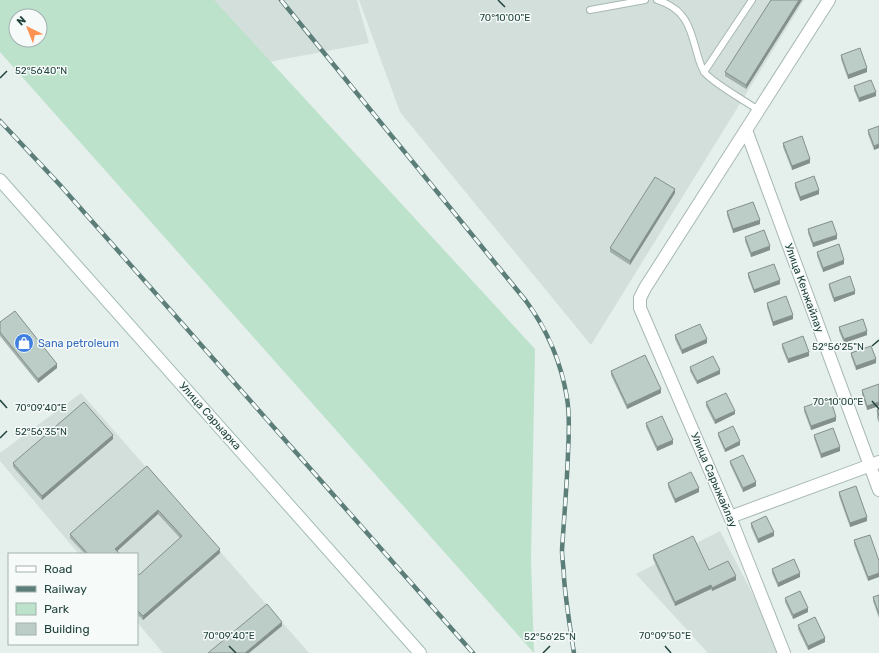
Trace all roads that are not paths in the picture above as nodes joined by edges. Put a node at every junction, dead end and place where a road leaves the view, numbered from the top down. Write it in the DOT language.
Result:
graph roads {
  1 [pos="645,0"];
  2 [pos="657,0"];
  3 [pos="752,0"];
  4 [pos="829,0"];
  5 [pos="590,10"];
  6 [pos="704,72"];
  7 [pos="758,110"];
  8 [pos="746,130"];
  9 [pos="0,180"];
  10 [pos="875,464"];
  11 [pos="879,490"];
  12 [pos="730,517"];
  13 [pos="420,653"];
  14 [pos="784,653"];
  1 -- 5 [label="lane"];
  2 -- 6 [label="lane"];
  3 -- 6 [label="lane"];
  4 -- 7 [label="street"];
  6 -- 7 [label="lane"];
  7 -- 8 [label="street"];
  8 -- 10 [label="street, Улица Кенжайлау"];
  8 -- 12 [label="street, Улица Сарыжайлау"];
  9 -- 13 [label="street, Улица Сарыарка"];
  10 -- 11 [label="street, Улица Кенжайлау"];
  10 -- 12 [label="street"];
  12 -- 14 [label="street, Улица Сарыжайлау"];
}
